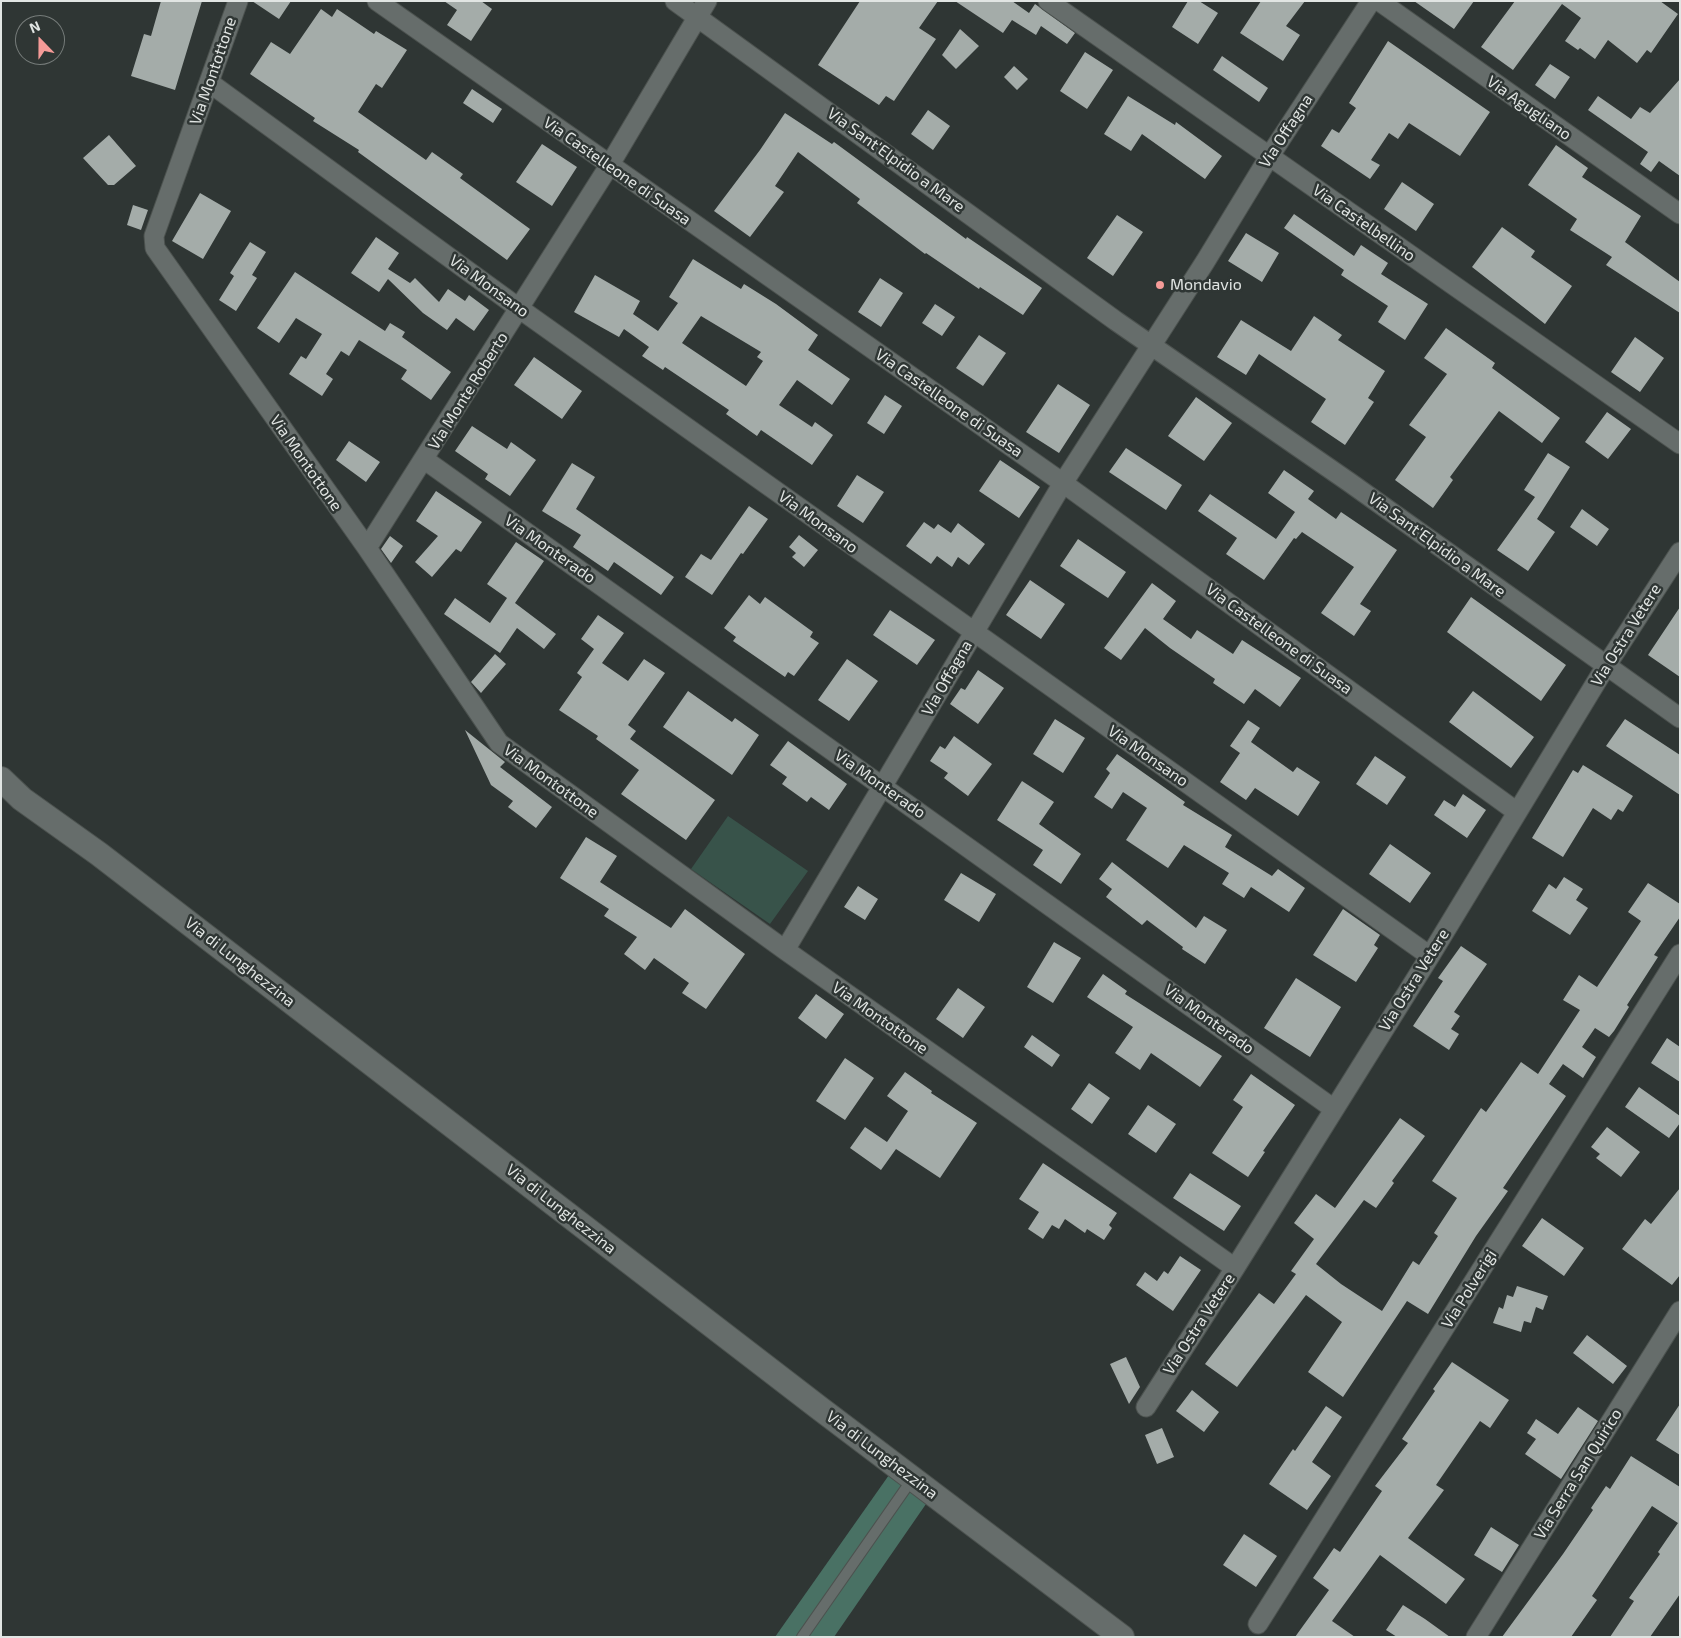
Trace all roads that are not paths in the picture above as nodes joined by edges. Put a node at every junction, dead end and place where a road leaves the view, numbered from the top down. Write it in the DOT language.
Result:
graph roads {
  1 [pos="238,1"];
  2 [pos="377,1"];
  3 [pos="675,1"];
  4 [pos="1048,1"];
  5 [pos="1371,1"];
  6 [pos="1379,1"];
  7 [pos="702,9"];
  8 [pos="210,83"];
  9 [pos="1269,157"];
  10 [pos="609,166"];
  11 [pos="1680,214"];
  12 [pos="520,309"];
  13 [pos="1152,345"];
  14 [pos="1680,444"];
  15 [pos="425,460"];
  16 [pos="1063,483"];
  17 [pos="367,548"];
  18 [pos="1680,552"];
  19 [pos="974,633"];
  20 [pos="1606,666"];
  21 [pos="1680,718"];
  22 [pos="1,779"];
  23 [pos="884,786"];
  24 [pos="1517,812"];
  25 [pos="785,950"];
  26 [pos="1680,954"];
  27 [pos="1430,956"];
  28 [pos="1334,1108"];
  29 [pos="1235,1268"];
  30 [pos="1680,1311"];
  31 [pos="1146,1407"];
  32 [pos="913,1478"];
  33 [pos="1258,1624"];
  34 [pos="802,1637"];
  35 [pos="1122,1637"];
  36 [pos="1476,1637"];
  1 -- 8 [label="street, Via Montottone"];
  2 -- 10 [label="street, Via Castelleone di Suasa"];
  3 -- 7 [label="street, Via Sant'Elpidio a Mare"];
  4 -- 9 [label="street, Via Castelbellino"];
  5 -- 9 [label="street, Via Offagna"];
  6 -- 11 [label="street, Via Agugliano"];
  7 -- 10 [label="street, Via Monte Roberto"];
  7 -- 13 [label="street, Via Sant'Elpidio a Mare"];
  8 -- 12 [label="street, Via Monsano"];
  8 -- 17 [label="street, Via Montottone"];
  9 -- 13 [label="street, Via Offagna"];
  9 -- 14 [label="street, Via Castelbellino"];
  10 -- 12 [label="street, Via Monte Roberto"];
  10 -- 16 [label="street, Via Castelleone di Suasa"];
  12 -- 15 [label="street, Via Monte Roberto"];
  12 -- 19 [label="street, Via Monsano"];
  13 -- 16 [label="street, Via Offagna"];
  13 -- 20 [label="street, Via Sant'Elpidio a Mare"];
  15 -- 17 [label="street, Via Monte Roberto"];
  15 -- 23 [label="street, Via Monterado"];
  16 -- 19 [label="street, Via Offagna"];
  16 -- 24 [label="street, Via Castelleone di Suasa"];
  17 -- 25 [label="street, Via Montottone"];
  18 -- 20 [label="street, Via Ostra Vetere"];
  19 -- 23 [label="street, Via Offagna"];
  19 -- 27 [label="street, Via Monsano"];
  20 -- 21 [label="street, Via Sant'Elpidio a Mare"];
  20 -- 24 [label="street, Via Ostra Vetere"];
  22 -- 32 [label="street, Via di Lunghezzina"];
  23 -- 25 [label="street, Via Offagna"];
  23 -- 28 [label="street, Via Monterado"];
  24 -- 27 [label="street, Via Ostra Vetere"];
  25 -- 29 [label="street, Via Montottone"];
  26 -- 33 [label="street, Via Polverigi"];
  27 -- 28 [label="street, Via Ostra Vetere"];
  28 -- 29 [label="street, Via Ostra Vetere"];
  29 -- 31 [label="street, Via Ostra Vetere"];
  30 -- 36 [label="street, Via Serra San Quirico"];
  32 -- 34 [label="lane"];
  32 -- 35 [label="street, Via di Lunghezzina"];
}
